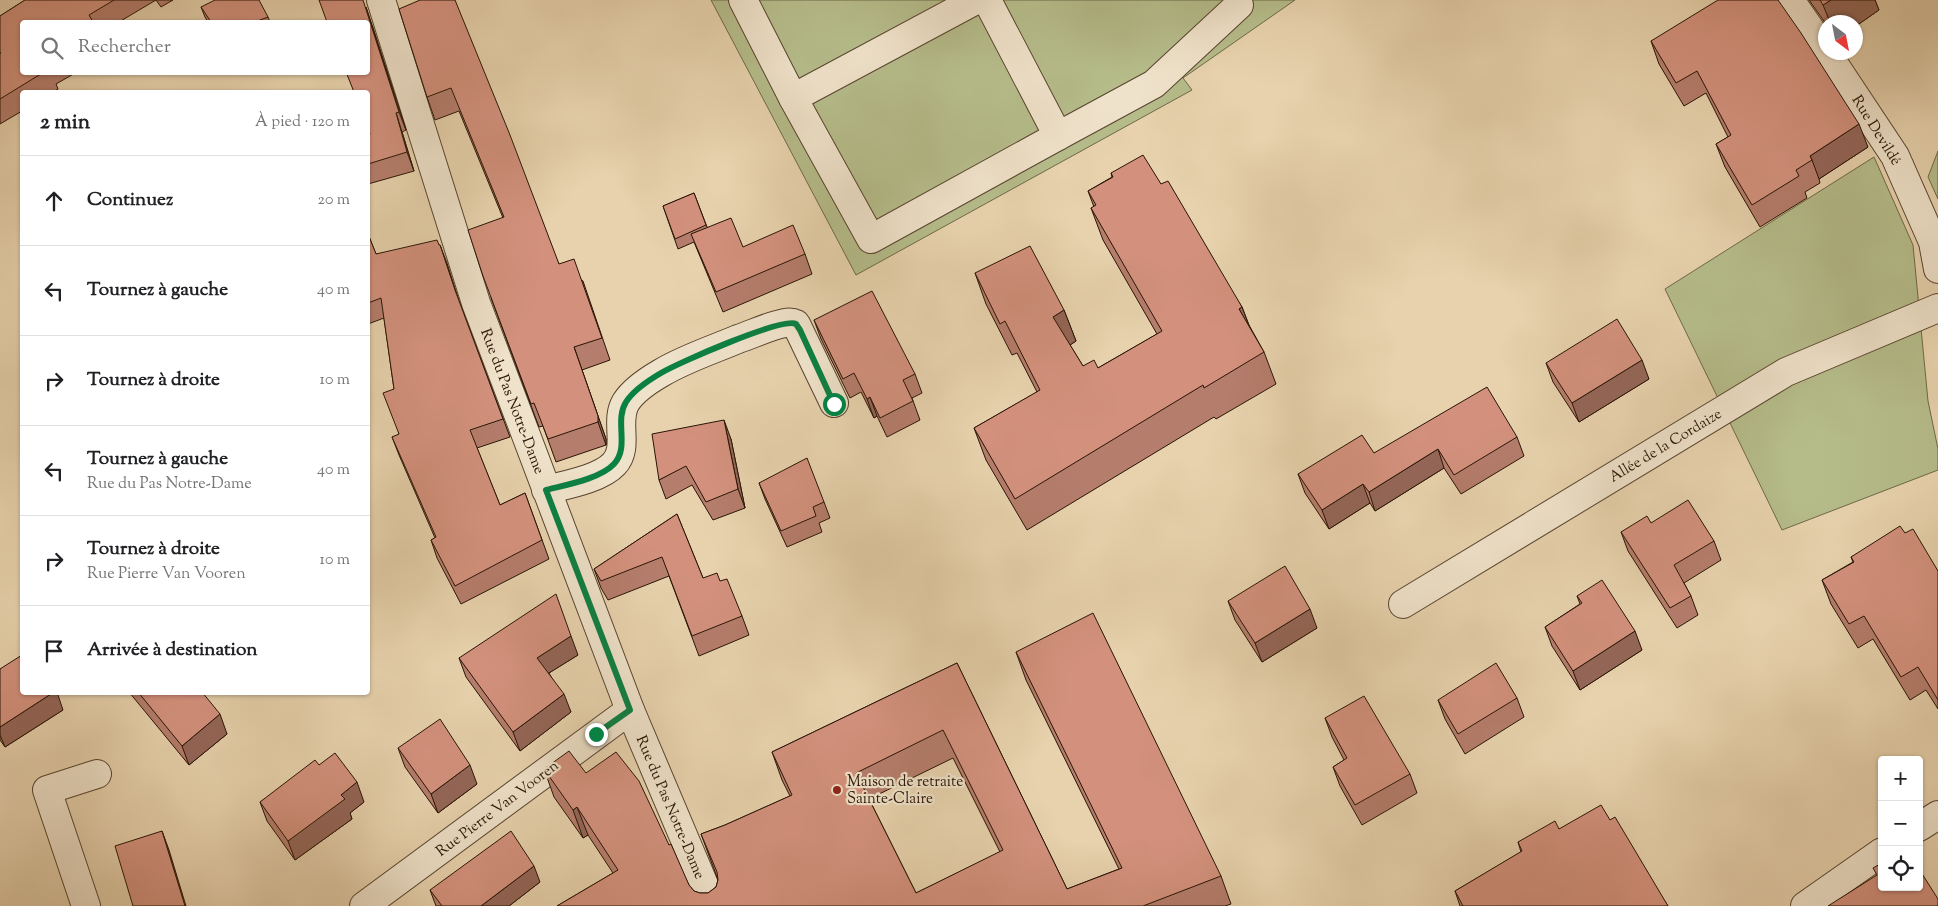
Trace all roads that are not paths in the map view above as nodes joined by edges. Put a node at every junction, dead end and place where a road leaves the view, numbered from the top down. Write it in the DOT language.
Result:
graph roads {
  1 [pos="381,0"];
  2 [pos="744,0"];
  3 [pos="976,0"];
  4 [pos="987,0"];
  5 [pos="1790,0"];
  6 [pos="1241,2"];
  7 [pos="1818,40"];
  8 [pos="1831,60"];
  9 [pos="793,98"];
  10 [pos="1058,136"];
  11 [pos="1938,269"];
  12 [pos="1938,308"];
  13 [pos="834,404"];
  14 [pos="546,490"];
  15 [pos="1403,604"];
  16 [pos="630,710"];
  17 [pos="97,774"];
  18 [pos="1938,815"];
  19 [pos="1923,824"];
  20 [pos="1878,855"];
  21 [pos="86,906"];
  22 [pos="364,906"];
  23 [pos="713,906"];
  24 [pos="1805,906"];
  1 -- 14 [label="street, Rue du Pas Notre-Dame"];
  2 -- 9 [label="street"];
  3 -- 9 [label="street"];
  4 -- 10 [label="street"];
  5 -- 7 [label="street, Rue Devildé"];
  6 -- 10 [label="street"];
  8 -- 11 [label="street, Rue Devildé"];
  9 -- 10 [label="street"];
  12 -- 15 [label="street, Allée de la Cordaize"];
  13 -- 14 [label="street"];
  14 -- 16 [label="street, Rue du Pas Notre-Dame"];
  16 -- 22 [label="street, Rue Pierre Van Vooren"];
  16 -- 23 [label="street, Rue du Pas Notre-Dame"];
  17 -- 21 [label="street"];
  18 -- 19 [label="street"];
  20 -- 24 [label="street"];
}
